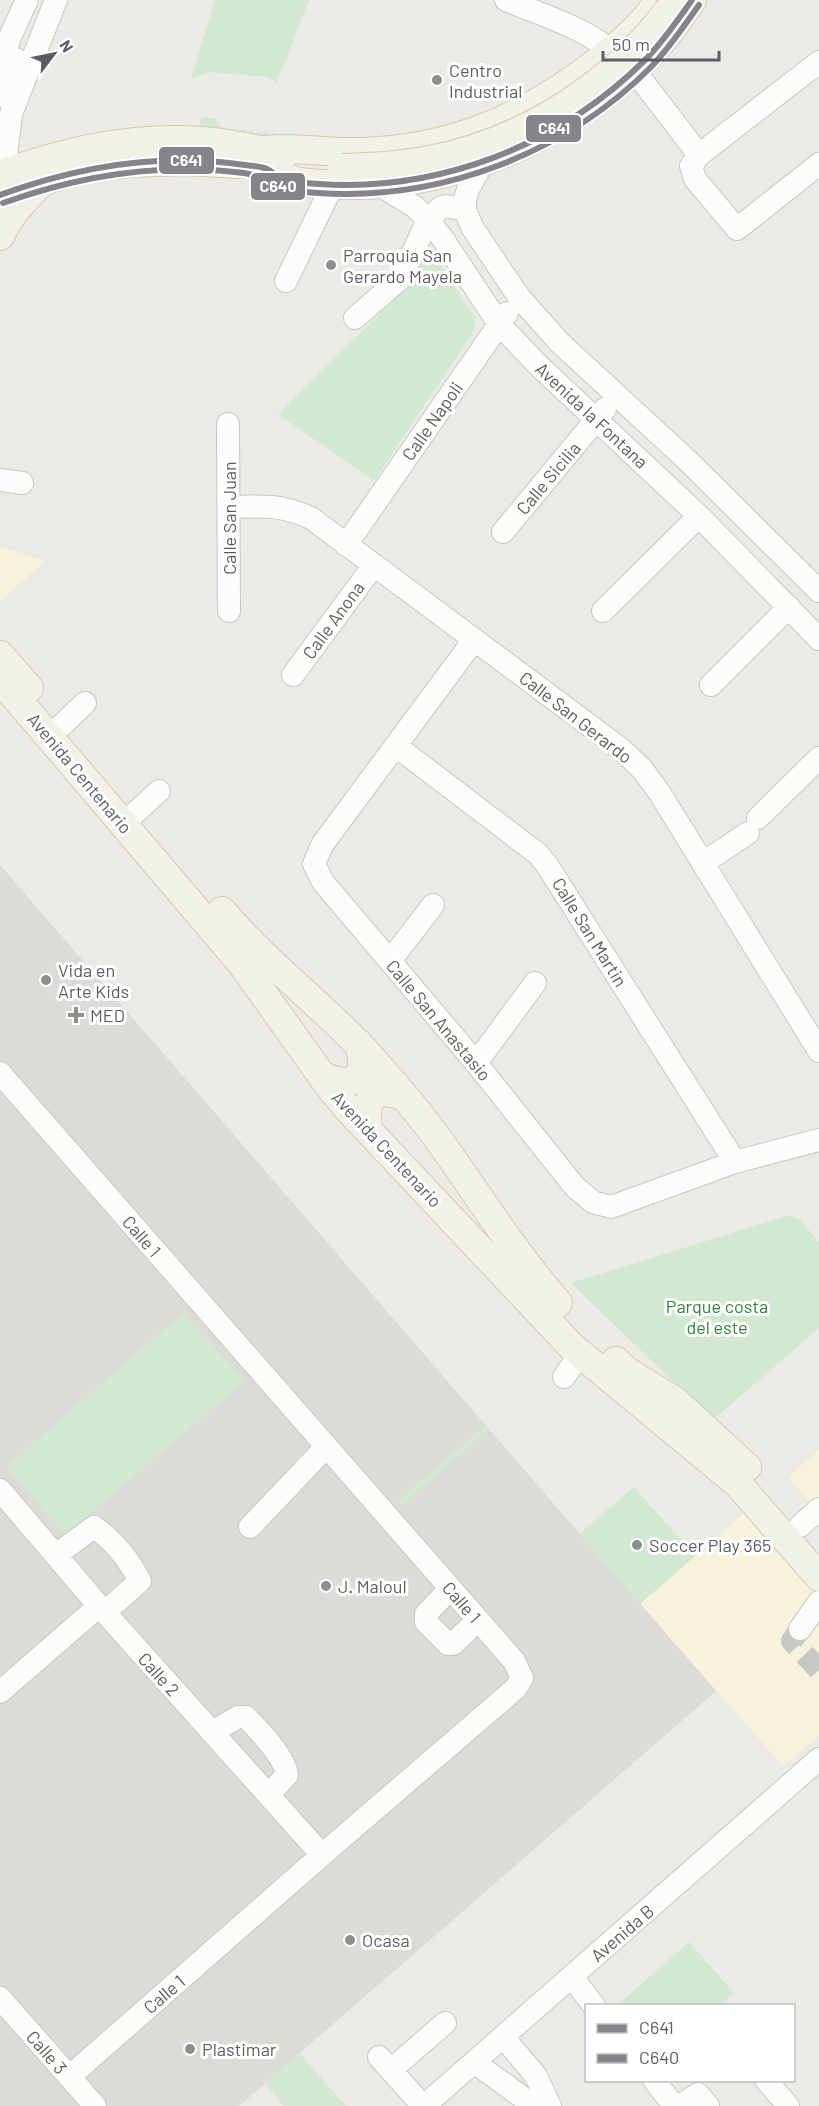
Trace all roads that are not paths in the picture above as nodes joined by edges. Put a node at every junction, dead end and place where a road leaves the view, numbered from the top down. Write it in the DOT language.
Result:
graph roads {
  1 [pos="27,0"];
  2 [pos="41,0"];
  3 [pos="56,0"];
  4 [pos="506,0"];
  5 [pos="659,0"];
  6 [pos="676,0"];
  7 [pos="692,0"];
  8 [pos="5,35"];
  9 [pos="611,52"];
  10 [pos="819,62"];
  11 [pos="0,67"];
  12 [pos="626,77"];
  13 [pos="0,96"];
  14 [pos="699,155"];
  15 [pos="266,160"];
  16 [pos="484,160"];
  17 [pos="819,164"];
  18 [pos="338,176"];
  19 [pos="1,181"];
  20 [pos="44,181"];
  21 [pos="378,184"];
  22 [pos="465,210"];
  23 [pos="428,220"];
  24 [pos="0,236"];
  25 [pos="286,281"];
  26 [pos="519,297"];
  27 [pos="355,318"];
  28 [pos="498,324"];
  29 [pos="615,396"];
  30 [pos="596,421"];
  31 [pos="228,424"];
  32 [pos="228,507"];
  33 [pos="699,516"];
  34 [pos="503,532"];
  35 [pos="346,544"];
  36 [pos="374,565"];
  37 [pos="819,591"];
  38 [pos="789,608"];
  39 [pos="229,611"];
  40 [pos="603,611"];
  41 [pos="819,639"];
  42 [pos="474,640"];
  43 [pos="0,655"];
  44 [pos="293,675"];
  45 [pos="0,679"];
  46 [pos="711,685"];
  47 [pos="85,703"];
  48 [pos="61,726"];
  49 [pos="396,746"];
  50 [pos="819,758"];
  51 [pos="159,791"];
  52 [pos="129,818"];
  53 [pos="703,863"];
  54 [pos="433,905"];
  55 [pos="390,961"];
  56 [pos="535,983"];
  57 [pos="358,1043"];
  58 [pos="819,1051"];
  59 [pos="476,1063"];
  60 [pos="0,1073"];
  61 [pos="321,1075"];
  62 [pos="402,1096"];
  63 [pos="368,1130"];
  64 [pos="819,1140"];
  65 [pos="735,1162"];
  66 [pos="580,1354"];
  67 [pos="564,1377"];
  68 [pos="326,1447"];
  69 [pos="0,1490"];
  70 [pos="810,1517"];
  71 [pos="250,1527"];
  72 [pos="819,1547"];
  73 [pos="56,1556"];
  74 [pos="819,1577"];
  75 [pos="450,1589"];
  76 [pos="819,1602"];
  77 [pos="102,1609"];
  78 [pos="478,1620"];
  79 [pos="800,1629"];
  80 [pos="0,1692"];
  81 [pos="212,1732"];
  82 [pos="819,1759"];
  83 [pos="268,1795"];
  84 [pos="322,1855"];
  85 [pos="572,1977"];
  86 [pos="0,1998"];
  87 [pos="592,2004"];
  88 [pos="446,2023"];
  89 [pos="503,2037"];
  90 [pos="474,2062"];
  91 [pos="69,2077"];
  92 [pos="656,2082"];
  93 [pos="768,2082"];
  94 [pos="95,2106"];
  95 [pos="423,2106"];
  96 [pos="534,2106"];
  97 [pos="550,2106"];
  98 [pos="674,2106"];
  99 [pos="680,2106"];
  100 [pos="708,2106"];
  101 [pos="788,2106"];
  1 -- 8 [label="street"];
  2 -- 13 [label="street"];
  3 -- 19 [label="street"];
  4 -- 9 [label="street"];
  5 -- 9 [label="main road"];
  6 -- 18 [label="main road, bridge"];
  7 -- 12 [label="main road"];
  8 -- 11 [label="street"];
  9 -- 12 [label="main road"];
  9 -- 15 [label="main road"];
  10 -- 14 [label="street"];
  12 -- 14 [label="street"];
  12 -- 16 [label="main road"];
  14 -- 17 [label="street"];
  15 -- 18 [label="main road"];
  15 -- 19 [label="main road"];
  15 -- 20 [label="main road"];
  16 -- 21 [label="main road"];
  16 -- 22 [label="street"];
  18 -- 21 [label="main road"];
  18 -- 25 [label="street"];
  19 -- 20 [label="main road"];
  20 -- 24 [label="main road"];
  21 -- 23 [label="street, Avenida la Fontana"];
  22 -- 23 [label="street"];
  22 -- 26 [label="street, Avenida la Fontana"];
  23 -- 27 [label="street"];
  23 -- 28 [label="street, Avenida la Fontana"];
  26 -- 28 [label="street, Calle Napoli"];
  26 -- 29 [label="street, Avenida la Fontana"];
  28 -- 30 [label="street, Avenida la Fontana"];
  28 -- 35 [label="street, Calle Napoli"];
  29 -- 30 [label="street, Calle Sicilia"];
  29 -- 37 [label="street, Avenida la Fontana"];
  30 -- 33 [label="street, Avenida la Fontana"];
  30 -- 34 [label="street, Calle Sicilia"];
  31 -- 32 [label="street, Calle San Juan"];
  32 -- 35 [label="street, Calle San Gerardo"];
  32 -- 39 [label="street, Calle San Juan"];
  33 -- 38 [label="street, Avenida la Fontana"];
  33 -- 40 [label="street"];
  35 -- 36 [label="street, Calle San Gerardo"];
  36 -- 42 [label="street, Calle San Gerardo"];
  36 -- 44 [label="street, Calle Anona"];
  38 -- 41 [label="street, Avenida la Fontana"];
  38 -- 46 [label="street"];
  42 -- 49 [label="street, Calle San Anastasio"];
  42 -- 53 [label="street, Calle San Gerardo"];
  43 -- 48 [label="main road, Avenida Centenario"];
  45 -- 52 [label="main road, Avenida Centenario"];
  47 -- 48 [label="street"];
  48 -- 52 [label="main road, Avenida Centenario"];
  49 -- 55 [label="street, Calle San Anastasio"];
  49 -- 65 [label="street, Calle San Martin"];
  50 -- 53 [label="street"];
  51 -- 52 [label="street"];
  52 -- 57 [label="main road, Avenida Centenario"];
  52 -- 61 [label="main road, Avenida Centenario"];
  53 -- 58 [label="street, Calle San Gerardo"];
  54 -- 55 [label="street"];
  55 -- 59 [label="street, Calle San Anastasio"];
  56 -- 59 [label="street"];
  57 -- 61 [label="main road"];
  57 -- 62 [label="main road, Avenida Centenario"];
  59 -- 65 [label="street, Calle San Anastasio"];
  60 -- 68 [label="street, Calle 1"];
  61 -- 63 [label="main road, Avenida Centenario"];
  62 -- 63 [label="main road"];
  62 -- 70 [label="main road, Avenida Centenario"];
  63 -- 66 [label="main road, Avenida Centenario"];
  64 -- 65 [label="street, Calle San Anastasio"];
  66 -- 67 [label="street"];
  66 -- 74 [label="main road, Avenida Centenario"];
  68 -- 71 [label="street"];
  68 -- 75 [label="street, Calle 1"];
  69 -- 73 [label="street, Calle 2"];
  70 -- 72 [label="main road, Avenida Centenario"];
  73 -- 77 [label="street, Calle 2"];
  73 -- 77 [label="street"];
  75 -- 78 [label="street, Calle 1"];
  75 -- 78 [label="street"];
  76 -- 79 [label="street"];
  77 -- 80 [label="street"];
  77 -- 81 [label="street, Calle 2"];
  78 -- 84 [label="street, Calle 1"];
  81 -- 83 [label="street, Calle 2"];
  81 -- 83 [label="street"];
  82 -- 85 [label="street, Avenida B"];
  83 -- 84 [label="street, Calle 2"];
  84 -- 91 [label="street, Calle 1"];
  85 -- 87 [label="street"];
  85 -- 89 [label="street, Avenida B"];
  86 -- 91 [label="street, Calle 3"];
  88 -- 95 [label="street"];
  89 -- 90 [label="street, Avenida B"];
  89 -- 97 [label="street"];
  90 -- 95 [label="street, Avenida B"];
  90 -- 96 [label="street"];
  91 -- 94 [label="street, Calle 3"];
  92 -- 98 [label="street"];
  93 -- 101 [label="street"];
  99 -- 100 [label="street"];
}
